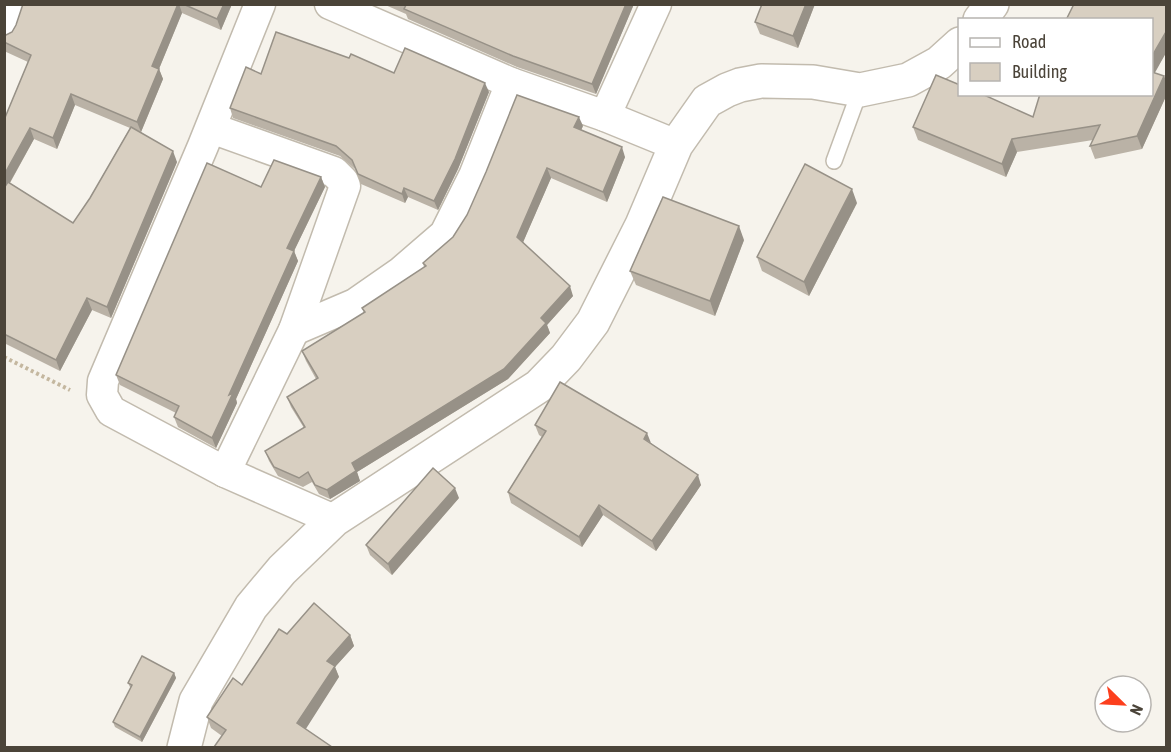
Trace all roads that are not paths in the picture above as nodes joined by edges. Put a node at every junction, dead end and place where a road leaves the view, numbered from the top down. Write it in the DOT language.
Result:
graph roads {
  1 [pos="13,4"];
  2 [pos="260,4"];
  3 [pos="656,4"];
  4 [pos="992,4"];
  5 [pos="333,5"];
  6 [pos="982,18"];
  7 [pos="4,30"];
  8 [pos="958,46"];
  9 [pos="511,83"];
  10 [pos="860,90"];
  11 [pos="605,116"];
  12 [pos="211,128"];
  13 [pos="676,146"];
  14 [pos="834,161"];
  15 [pos="294,330"];
  16 [pos="225,472"];
  17 [pos="334,520"];
  18 [pos="184,747"];
  1 -- 7 [label="street"];
  2 -- 12 [label="street"];
  3 -- 11 [label="street"];
  4 -- 6 [label="street"];
  5 -- 9 [label="street"];
  8 -- 10 [label="street"];
  9 -- 11 [label="street"];
  9 -- 15 [label="street"];
  10 -- 13 [label="street"];
  10 -- 14 [label="lane"];
  11 -- 13 [label="street"];
  12 -- 15 [label="street"];
  12 -- 16 [label="street"];
  13 -- 17 [label="street"];
  15 -- 16 [label="street"];
  16 -- 17 [label="street"];
  17 -- 18 [label="street"];
}
